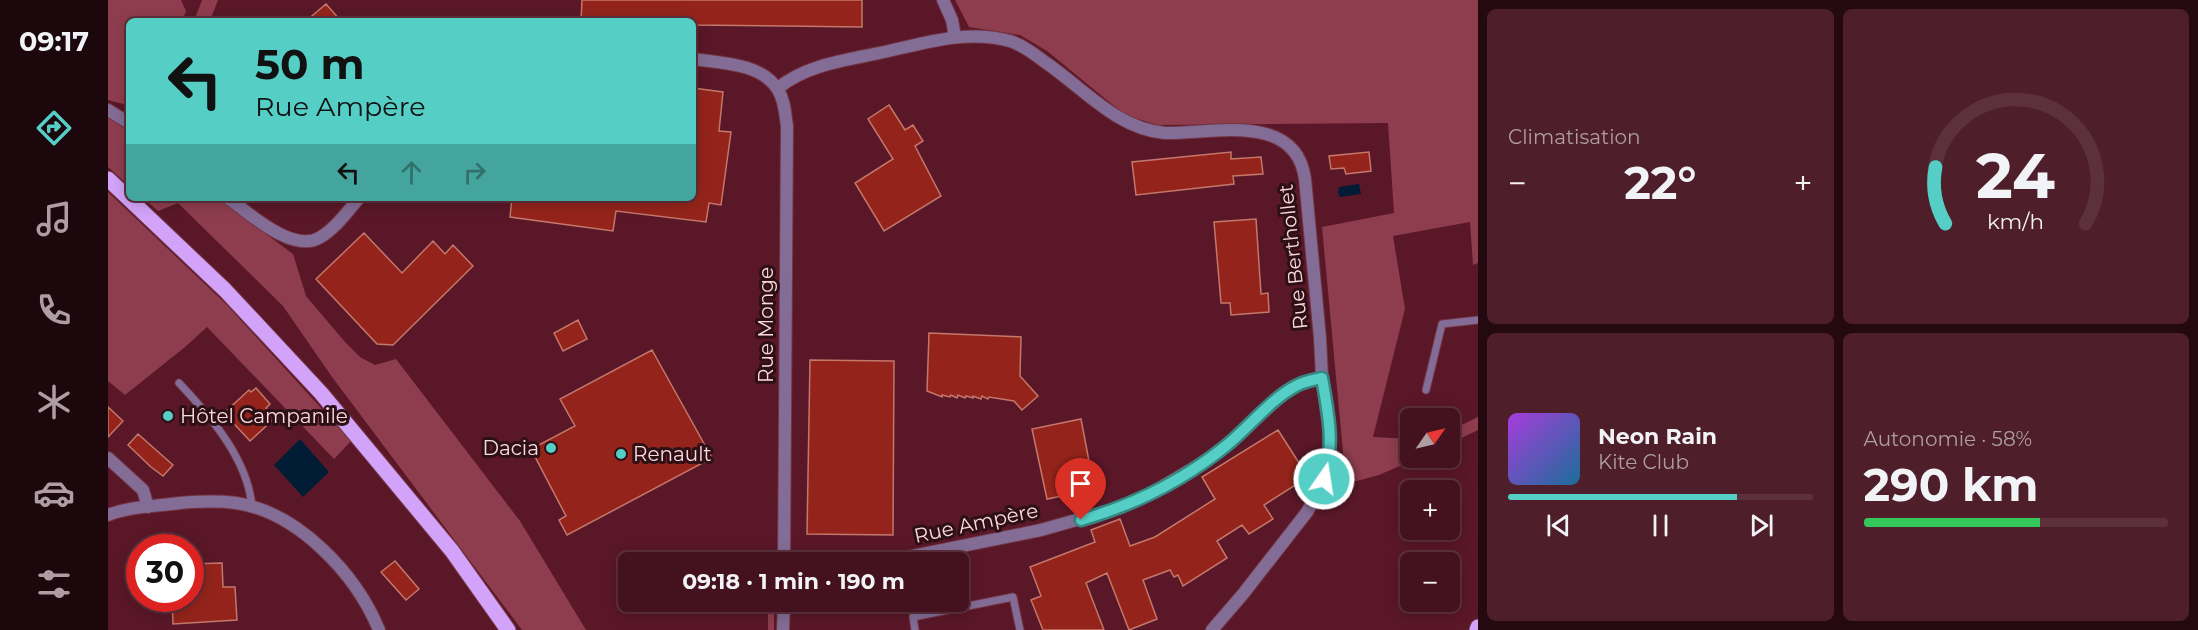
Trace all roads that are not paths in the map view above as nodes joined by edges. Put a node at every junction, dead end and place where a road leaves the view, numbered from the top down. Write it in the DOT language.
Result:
graph roads {
  1 [pos="944,0"];
  2 [pos="955,37"];
  3 [pos="696,60"];
  4 [pos="778,88"];
  5 [pos="108,110"];
  6 [pos="126,121"];
  7 [pos="108,179"];
  8 [pos="126,196"];
  9 [pos="131,201"];
  10 [pos="232,201"];
  11 [pos="356,201"];
  12 [pos="1478,320"];
  13 [pos="1322,378"];
  14 [pos="179,383"];
  15 [pos="1426,390"];
  16 [pos="108,458"];
  17 [pos="252,506"];
  18 [pos="148,507"];
  19 [pos="108,515"];
  20 [pos="784,552"];
  21 [pos="932,552"];
  22 [pos="784,612"];
  23 [pos="379,630"];
  24 [pos="508,630"];
  25 [pos="783,630"];
  26 [pos="915,630"];
  27 [pos="1020,630"];
  28 [pos="1212,630"];
  1 -- 2 [label="street"];
  2 -- 4 [label="street, Rue Berthollet"];
  2 -- 13 [label="street, Rue Berthollet"];
  3 -- 4 [label="street"];
  4 -- 20 [label="street, Rue Monge"];
  5 -- 6 [label="street"];
  7 -- 8 [label="main road"];
  9 -- 24 [label="main road"];
  10 -- 11 [label="street"];
  12 -- 15 [label="lane"];
  13 -- 21 [label="street, Rue Ampère"];
  13 -- 28 [label="street, Rue Berthollet"];
  14 -- 17 [label="lane"];
  16 -- 18 [label="street"];
  17 -- 18 [label="street"];
  17 -- 23 [label="street"];
  18 -- 19 [label="street"];
  22 -- 25 [label="street"];
  26 -- 27 [label="lane"];
}
